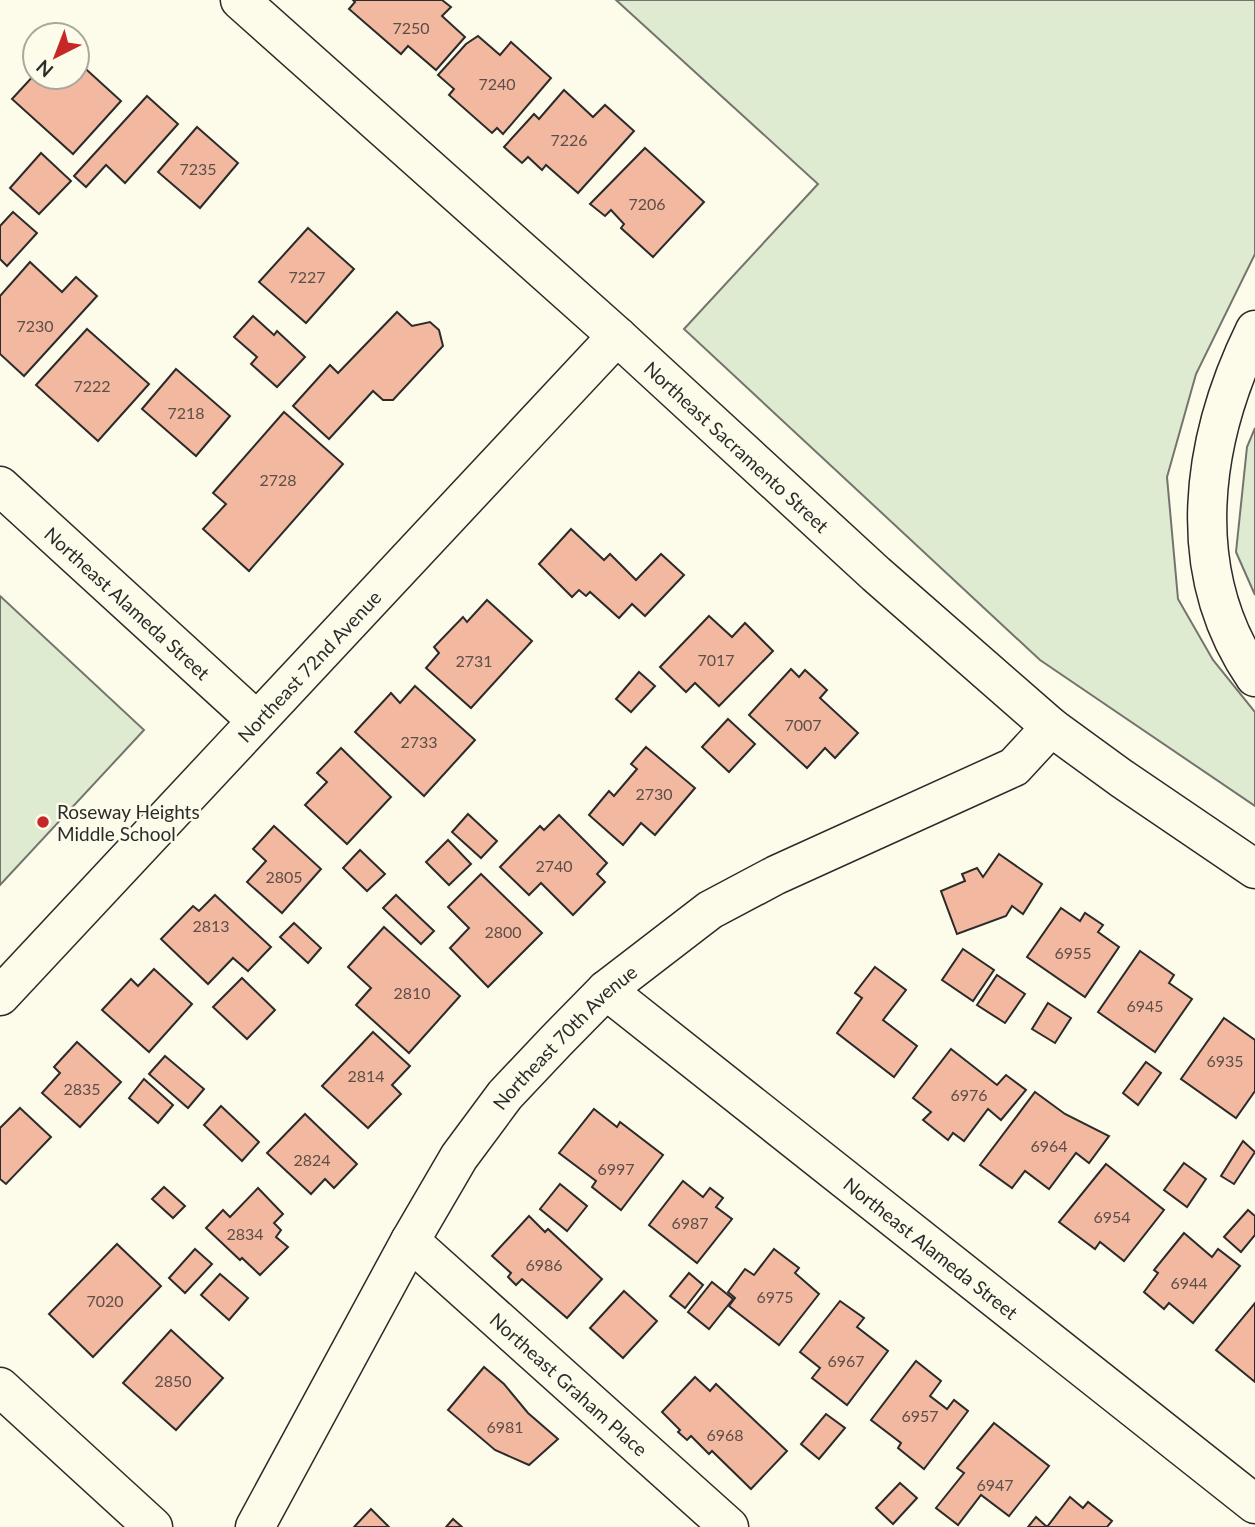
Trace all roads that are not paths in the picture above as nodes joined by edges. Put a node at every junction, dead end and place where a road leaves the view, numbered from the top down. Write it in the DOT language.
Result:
graph roads {
  1 [pos="240,0"];
  2 [pos="1255,330"];
  3 [pos="617,336"];
  4 [pos="0,486"];
  5 [pos="1255,677"];
  6 [pos="256,720"];
  7 [pos="1051,727"];
  8 [pos="1255,869"];
  9 [pos="606,990"];
  10 [pos="0,996"];
  11 [pos="410,1241"];
  12 [pos="0,1387"];
  13 [pos="1255,1504"];
  14 [pos="153,1527"];
  15 [pos="255,1527"];
  16 [pos="729,1527"];
  1 -- 3 [label="street, Northeast Sacramento Street"];
  2 -- 5 [label="street"];
  3 -- 6 [label="street, Northeast 72nd Avenue"];
  3 -- 7 [label="street, Northeast Sacramento Street"];
  4 -- 6 [label="street, Northeast Alameda Street"];
  6 -- 10 [label="street, Northeast 72nd Avenue"];
  7 -- 8 [label="street, Northeast Sacramento Street"];
  7 -- 9 [label="street, Northeast 70th Avenue"];
  9 -- 11 [label="street, Northeast 70th Avenue"];
  9 -- 13 [label="street, Northeast Alameda Street"];
  11 -- 15 [label="street, Northeast 70th Avenue"];
  11 -- 16 [label="street, Northeast Graham Place"];
  12 -- 14 [label="street"];
}
